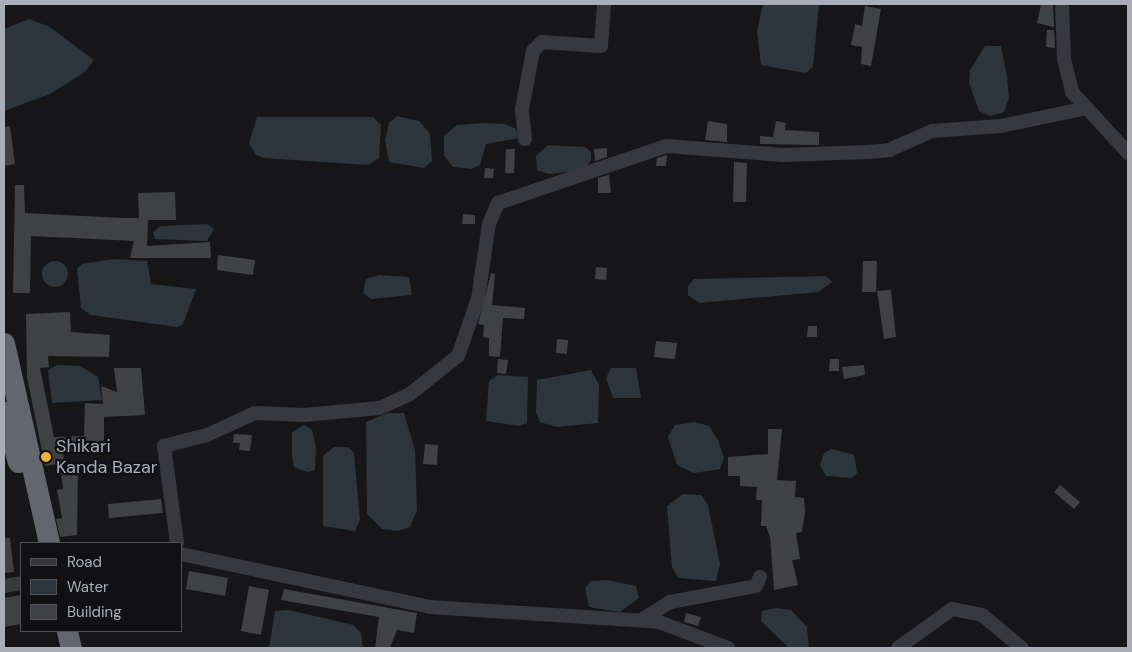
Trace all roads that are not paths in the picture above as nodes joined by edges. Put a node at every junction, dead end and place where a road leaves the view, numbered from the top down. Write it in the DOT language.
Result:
graph roads {
  1 [pos="604,4"];
  2 [pos="1062,4"];
  3 [pos="1087,108"];
  4 [pos="524,139"];
  5 [pos="1128,153"];
  6 [pos="4,342"];
  7 [pos="10,396"];
  8 [pos="4,412"];
  9 [pos="35,542"];
  10 [pos="49,542"];
  11 [pos="177,542"];
  12 [pos="182,554"];
  13 [pos="760,577"];
  14 [pos="20,583"];
  15 [pos="4,586"];
  16 [pos="643,619"];
  17 [pos="53,632"];
  18 [pos="68,632"];
  19 [pos="56,648"];
  20 [pos="71,648"];
  21 [pos="728,648"];
  22 [pos="898,648"];
  23 [pos="1022,648"];
  1 -- 4 [label="street"];
  2 -- 3 [label="street"];
  3 -- 5 [label="street"];
  3 -- 11 [label="street"];
  6 -- 7 [label="highway"];
  7 -- 10 [label="highway"];
  8 -- 9 [label="highway"];
  12 -- 16 [label="street"];
  13 -- 16 [label="street"];
  14 -- 15 [label="street"];
  16 -- 21 [label="street"];
  17 -- 19 [label="highway"];
  18 -- 20 [label="highway"];
  22 -- 23 [label="street"];
}
